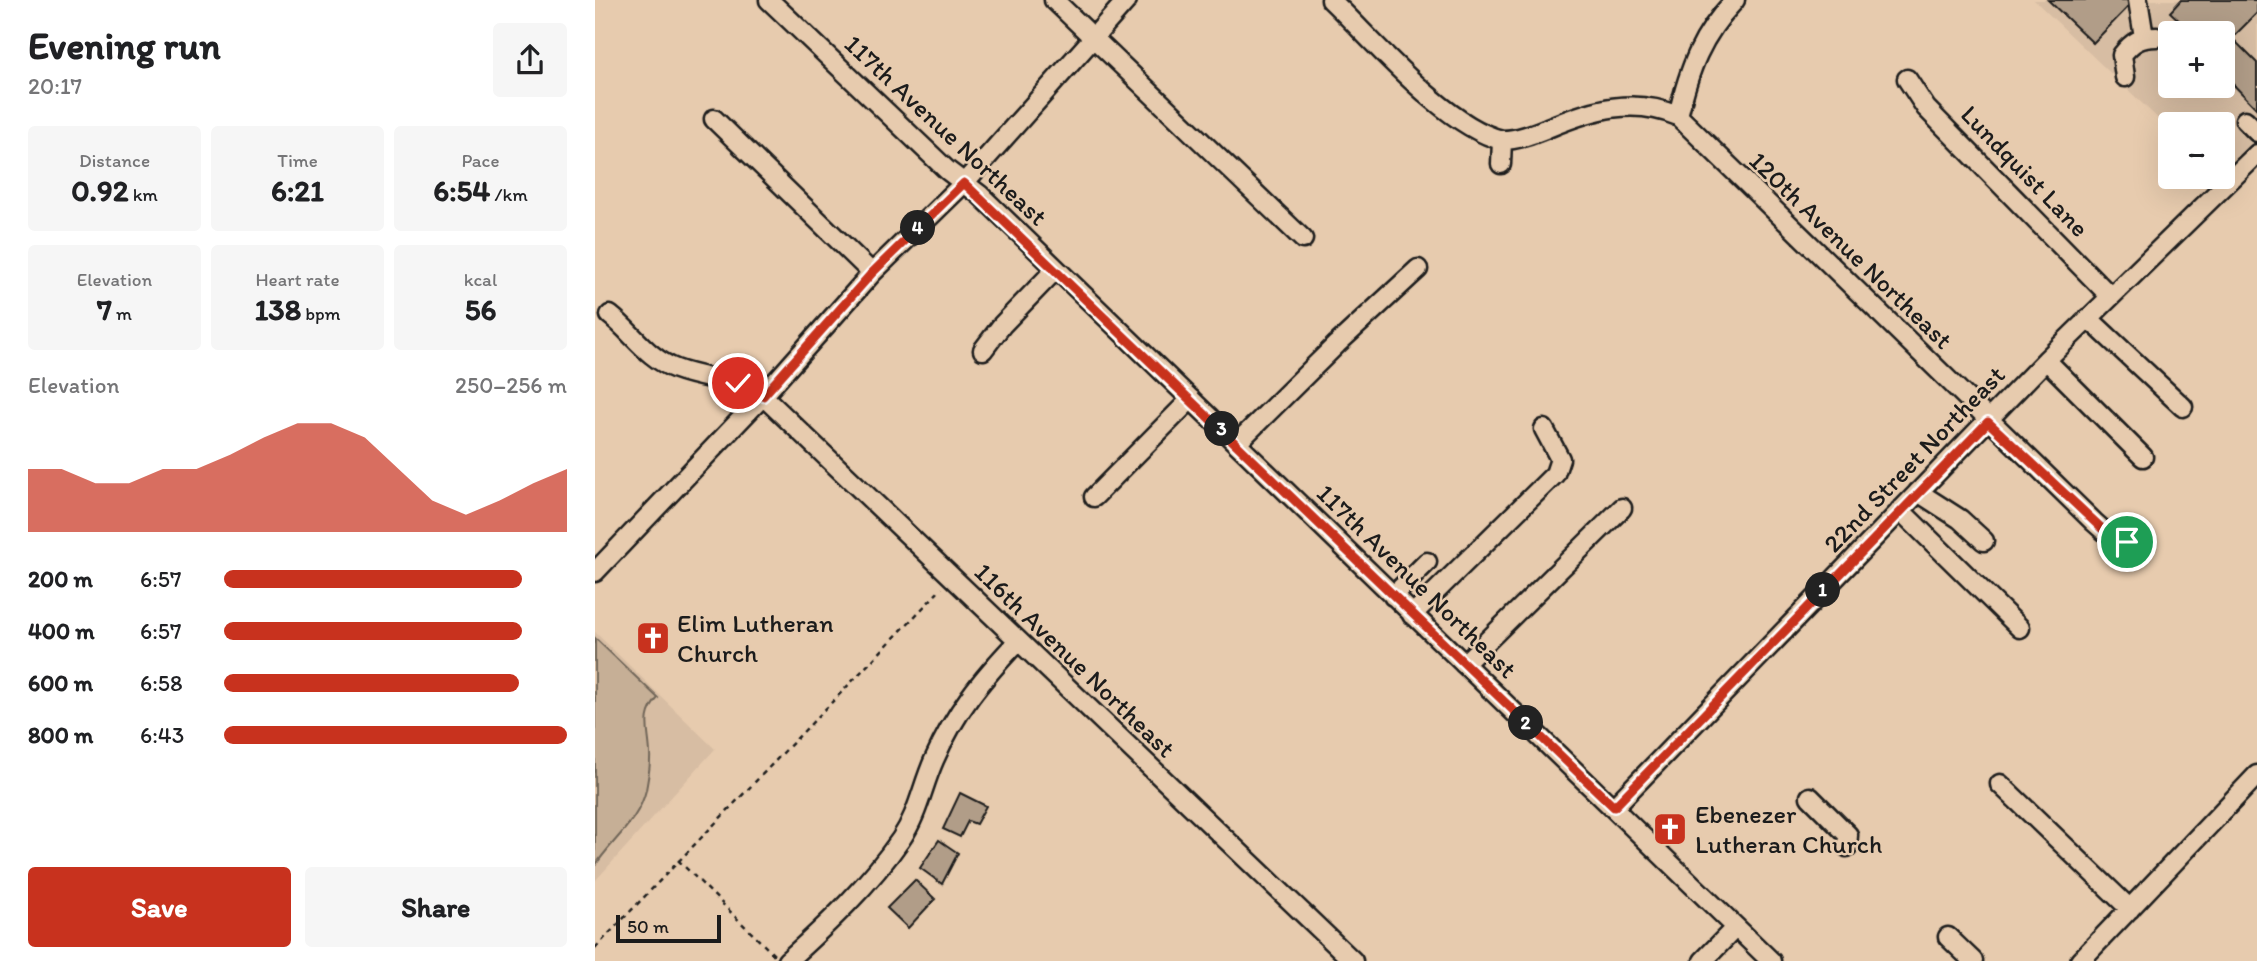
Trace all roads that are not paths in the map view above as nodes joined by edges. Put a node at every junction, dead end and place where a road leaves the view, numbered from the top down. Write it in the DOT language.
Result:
graph roads {
  1 [pos="769,0"];
  2 [pos="1054,0"];
  3 [pos="1127,0"];
  4 [pos="1331,0"];
  5 [pos="1735,0"];
  6 [pos="2137,0"];
  7 [pos="1092,38"];
  8 [pos="2125,77"];
  9 [pos="1907,79"];
  10 [pos="1678,116"];
  11 [pos="713,119"];
  12 [pos="1502,140"];
  13 [pos="2257,154"];
  14 [pos="1501,164"];
  15 [pos="2235,168"];
  16 [pos="964,183"];
  17 [pos="2213,189"];
  18 [pos="1303,239"];
  19 [pos="1418,269"];
  20 [pos="1055,270"];
  21 [pos="872,273"];
  22 [pos="2110,296"];
  23 [pos="610,315"];
  24 [pos="2088,318"];
  25 [pos="983,351"];
  26 [pos="2046,360"];
  27 [pos="763,396"];
  28 [pos="1191,399"];
  29 [pos="2183,407"];
  30 [pos="1988,422"];
  31 [pos="1544,429"];
  32 [pos="1237,443"];
  33 [pos="2143,457"];
  34 [pos="1918,492"];
  35 [pos="1094,497"];
  36 [pos="1622,508"];
  37 [pos="1900,510"];
  38 [pos="1984,541"];
  39 [pos="2144,542"];
  40 [pos="1427,562"];
  41 [pos="595,572"];
  42 [pos="1393,596"];
  43 [pos="1412,615"];
  44 [pos="2020,628"];
  45 [pos="1017,642"];
  46 [pos="1464,664"];
  47 [pos="2257,775"];
  48 [pos="2000,784"];
  49 [pos="1810,797"];
  50 [pos="1614,807"];
  51 [pos="1847,847"];
  52 [pos="2130,909"];
  53 [pos="1736,922"];
  54 [pos="1948,937"];
  55 [pos="1351,960"];
  56 [pos="787,961"];
  57 [pos="1703,961"];
  58 [pos="1771,961"];
  59 [pos="1973,961"];
  60 [pos="2080,961"];
  1 -- 16 [label="street, 117th Avenue Northeast"];
  2 -- 7 [label="street"];
  3 -- 7 [label="street"];
  4 -- 12 [label="street"];
  5 -- 10 [label="street"];
  6 -- 8 [label="street"];
  7 -- 16 [label="street"];
  7 -- 18 [label="street"];
  9 -- 22 [label="street, Lundquist Lane"];
  10 -- 12 [label="street"];
  10 -- 30 [label="street, 120th Avenue Northeast"];
  11 -- 21 [label="street"];
  12 -- 14 [label="street"];
  13 -- 15 [label="street, 22nd Street Northeast"];
  16 -- 20 [label="street, 117th Avenue Northeast"];
  16 -- 21 [label="street"];
  17 -- 22 [label="street, 22nd Street Northeast"];
  19 -- 32 [label="street"];
  20 -- 25 [label="street"];
  20 -- 28 [label="street, 117th Avenue Northeast"];
  21 -- 27 [label="street"];
  22 -- 24 [label="street, 22nd Street Northeast"];
  23 -- 27 [label="street, 116th Avenue Northeast"];
  24 -- 26 [label="street, 22nd Street Northeast"];
  24 -- 29 [label="street"];
  26 -- 30 [label="street, 22nd Street Northeast"];
  26 -- 33 [label="street"];
  27 -- 41 [label="street"];
  27 -- 45 [label="street, 116th Avenue Northeast"];
  28 -- 32 [label="street, 117th Avenue Northeast"];
  28 -- 35 [label="street"];
  30 -- 34 [label="street, 22nd Street Northeast"];
  30 -- 39 [label="street, 120th Avenue Northeast"];
  31 -- 43 [label="street"];
  32 -- 42 [label="street, 117th Avenue Northeast"];
  34 -- 37 [label="street, 22nd Street Northeast"];
  34 -- 38 [label="street"];
  36 -- 46 [label="street"];
  37 -- 44 [label="street"];
  37 -- 50 [label="street, 22nd Street Northeast"];
  40 -- 42 [label="street"];
  42 -- 43 [label="street, 117th Avenue Northeast"];
  43 -- 46 [label="street, 117th Avenue Northeast"];
  45 -- 55 [label="street, 116th Avenue Northeast"];
  45 -- 56 [label="street"];
  46 -- 50 [label="street, 117th Avenue Northeast"];
  47 -- 52 [label="street"];
  48 -- 52 [label="street"];
  49 -- 51 [label="street"];
  50 -- 53 [label="street, 117th Avenue Northeast"];
  52 -- 60 [label="street"];
  53 -- 57 [label="street"];
  53 -- 58 [label="street, 117th Avenue Northeast"];
  54 -- 59 [label="street"];
}
